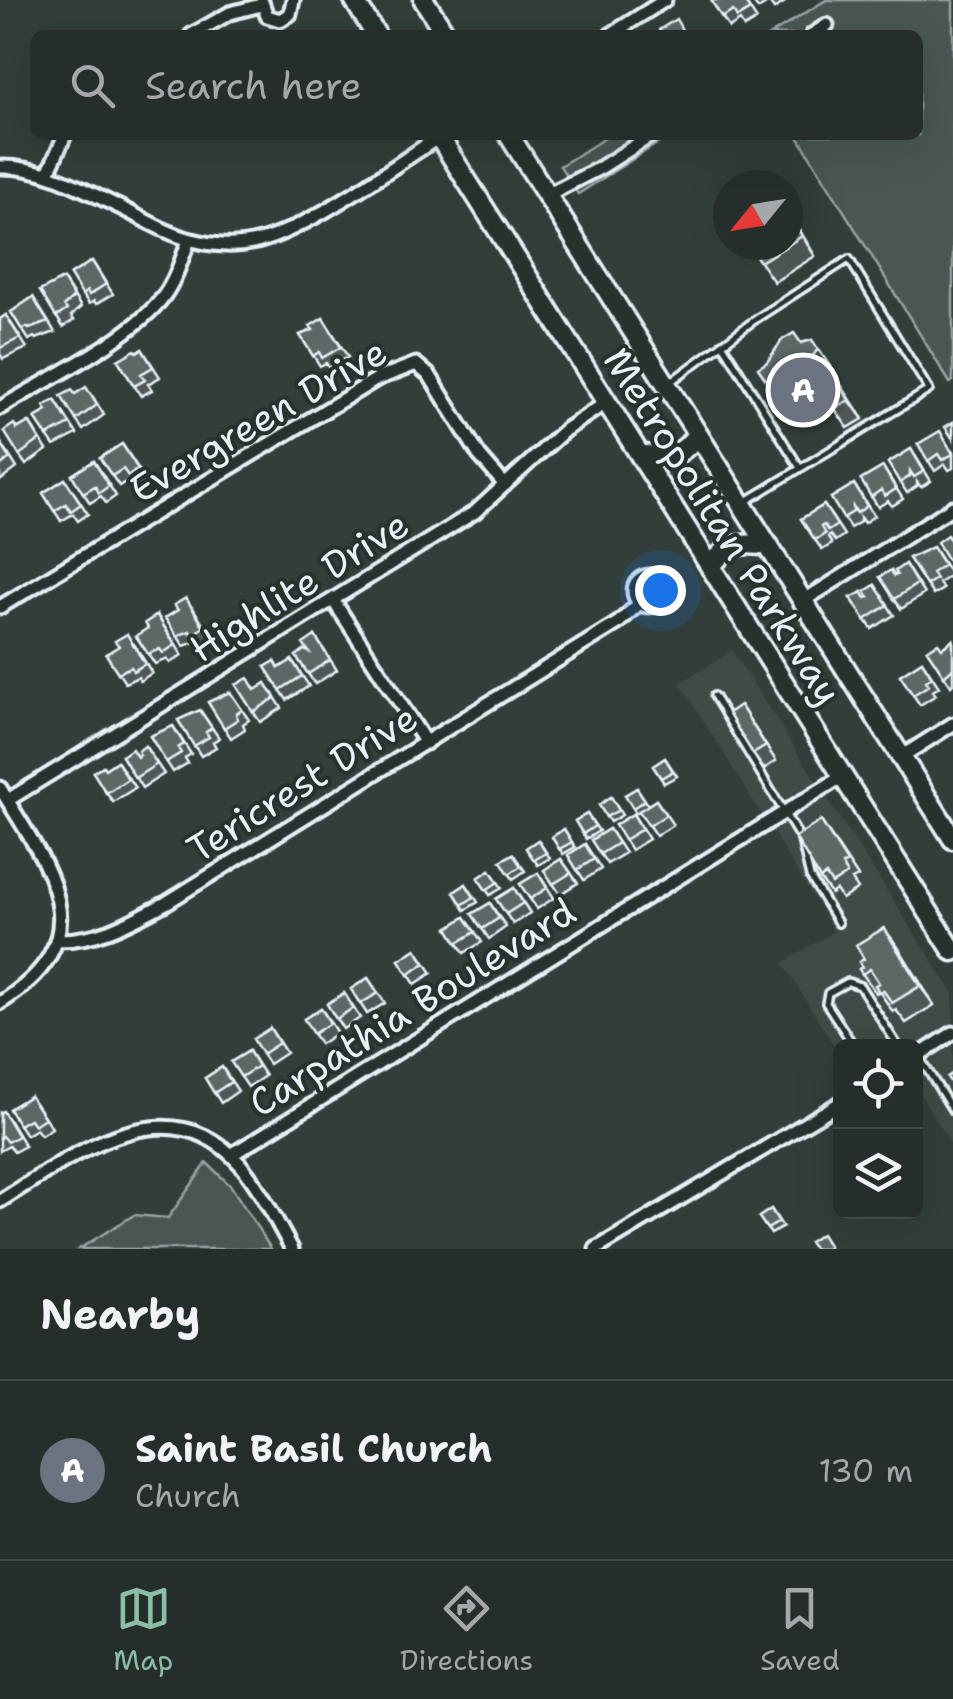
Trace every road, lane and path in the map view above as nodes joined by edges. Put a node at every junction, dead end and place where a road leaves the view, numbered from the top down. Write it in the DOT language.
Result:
graph roads {
  1 [pos="293,0"];
  2 [pos="424,0"];
  3 [pos="665,0"];
  4 [pos="262,3"];
  5 [pos="361,4"];
  6 [pos="201,30"];
  7 [pos="374,30"];
  8 [pos="443,30"];
  9 [pos="618,30"];
  10 [pos="62,140"];
  11 [pos="432,140"];
  12 [pos="441,140"];
  13 [pos="512,140"];
  14 [pos="644,140"];
  15 [pos="0,167"];
  16 [pos="48,173"];
  17 [pos="547,195"];
  18 [pos="189,240"];
  19 [pos="722,343"];
  20 [pos="666,385"];
  21 [pos="607,402"];
  22 [pos="0,408"];
  23 [pos="698,434"];
  24 [pos="640,454"];
  25 [pos="800,468"];
  26 [pos="506,485"];
  27 [pos="742,504"];
  28 [pos="953,507"];
  29 [pos="769,546"];
  30 [pos="711,568"];
  31 [pos="333,600"];
  32 [pos="803,601"];
  33 [pos="640,603"];
  34 [pos="0,607"];
  35 [pos="714,696"];
  36 [pos="953,724"];
  37 [pos="426,742"];
  38 [pos="901,756"];
  39 [pos="842,776"];
  40 [pos="0,788"];
  41 [pos="8,800"];
  42 [pos="784,812"];
  43 [pos="953,839"];
  44 [pos="838,923"];
  45 [pos="56,940"];
  46 [pos="953,951"];
  47 [pos="0,1003"];
  48 [pos="953,1034"];
  49 [pos="849,1039"];
  50 [pos="894,1039"];
  51 [pos="923,1052"];
  52 [pos="923,1065"];
  53 [pos="833,1107"];
  54 [pos="953,1111"];
  55 [pos="230,1155"];
  56 [pos="0,1201"];
  57 [pos="292,1249"];
  58 [pos="596,1249"];
  1 -- 4 [label="street"];
  2 -- 8 [label="main road"];
  3 -- 9 [label="street"];
  4 -- 6 [label="street"];
  5 -- 7 [label="main road"];
  10 -- 16 [label="street"];
  11 -- 18 [label="street"];
  12 -- 21 [label="main road, Metropolitan Parkway"];
  13 -- 17 [label="main road, Metropolitan Parkway"];
  14 -- 17 [label="street"];
  15 -- 16 [label="street"];
  16 -- 18 [label="street"];
  17 -- 20 [label="main road, Metropolitan Parkway"];
  18 -- 22 [label="street"];
  19 -- 20 [label="lane"];
  19 -- 25 [label="lane"];
  19 -- 25 [label="lane"];
  20 -- 23 [label="main road, Metropolitan Parkway"];
  21 -- 24 [label="main road, Metropolitan Parkway"];
  21 -- 26 [label="street, Highlite Drive"];
  23 -- 24 [label="main road"];
  23 -- 27 [label="main road, Metropolitan Parkway"];
  24 -- 30 [label="main road, Metropolitan Parkway"];
  25 -- 27 [label="lane"];
  26 -- 31 [label="street, Highlite Drive"];
  26 -- 34 [label="street, Evergreen Drive"];
  27 -- 29 [label="main road, Metropolitan Parkway"];
  28 -- 32 [label="street"];
  29 -- 30 [label="main road"];
  29 -- 32 [label="main road, Metropolitan Parkway"];
  30 -- 39 [label="main road, Metropolitan Parkway"];
  31 -- 37 [label="street"];
  31 -- 41 [label="street, Highlite Drive"];
  32 -- 38 [label="main road, Metropolitan Parkway"];
  33 -- 37 [label="street, Tericrest Drive"];
  35 -- 42 [label="lane"];
  36 -- 38 [label="street"];
  37 -- 45 [label="street, Tericrest Drive"];
  38 -- 43 [label="main road, Metropolitan Parkway"];
  39 -- 42 [label="street, Carpathia Boulevard"];
  39 -- 46 [label="main road, Metropolitan Parkway"];
  40 -- 41 [label="street"];
  41 -- 45 [label="street"];
  42 -- 44 [label="lane"];
  42 -- 55 [label="street, Carpathia Boulevard"];
  45 -- 47 [label="street"];
  48 -- 51 [label="street"];
  49 -- 50 [label="lane"];
  52 -- 54 [label="lane"];
  53 -- 58 [label="street"];
  55 -- 56 [label="street, Carpathia Boulevard"];
  55 -- 57 [label="street"];
}
